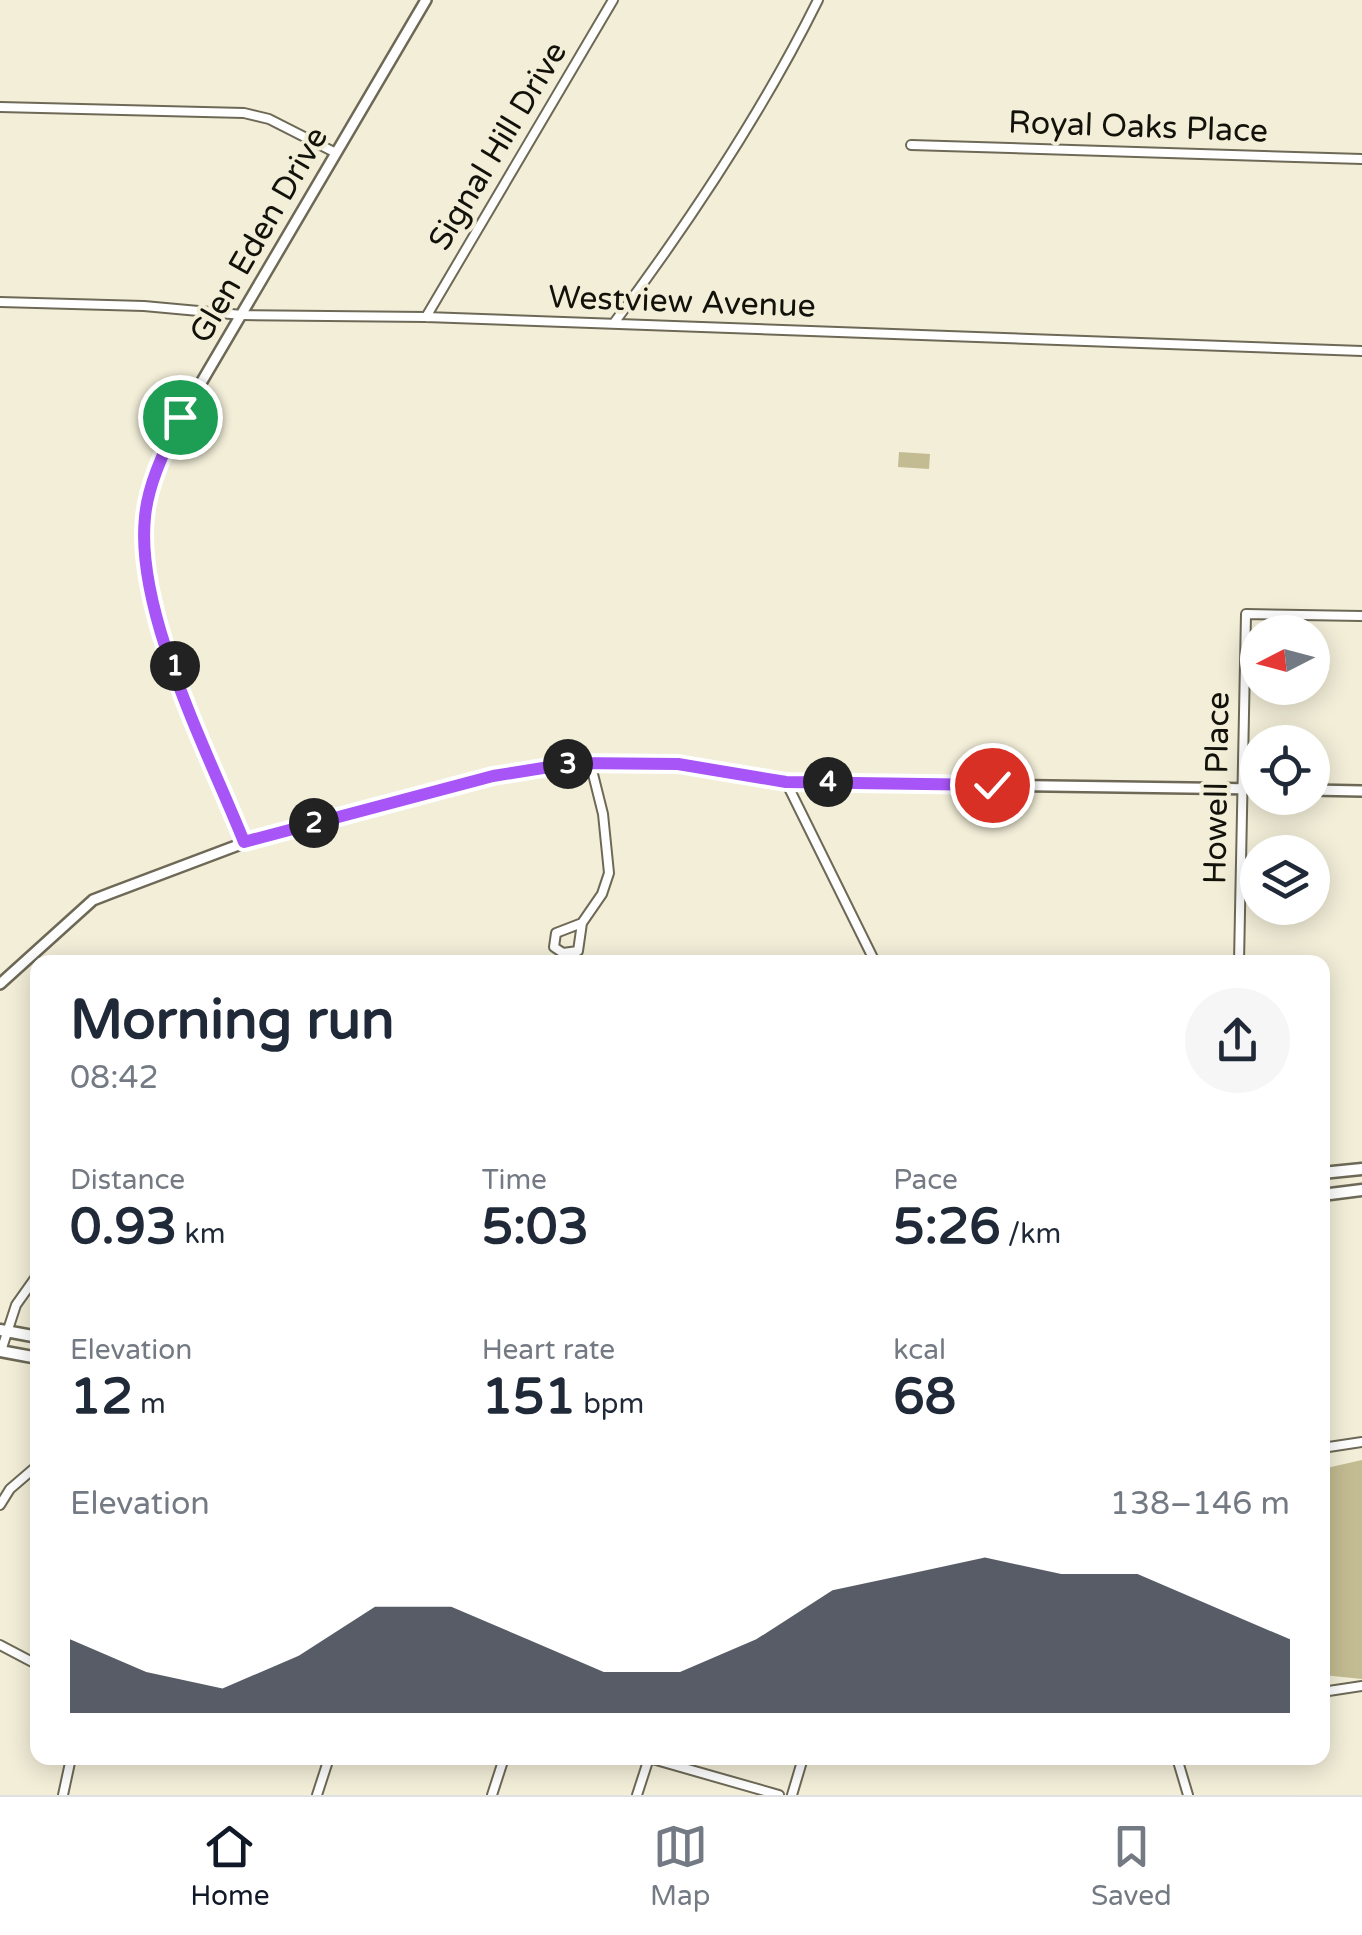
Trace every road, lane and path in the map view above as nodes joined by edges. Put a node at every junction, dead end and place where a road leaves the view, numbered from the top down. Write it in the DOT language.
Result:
graph roads {
  1 [pos="426,0"];
  2 [pos="613,0"];
  3 [pos="818,0"];
  4 [pos="0,107"];
  5 [pos="912,145"];
  6 [pos="336,153"];
  7 [pos="1362,159"];
  8 [pos="0,302"];
  9 [pos="242,316"];
  10 [pos="426,317"];
  11 [pos="614,324"];
  12 [pos="1362,351"];
  13 [pos="1362,616"];
  14 [pos="1243,725"];
  15 [pos="590,762"];
  16 [pos="786,782"];
  17 [pos="1240,789"];
  18 [pos="1330,790"];
  19 [pos="1362,791"];
  20 [pos="1241,815"];
  21 [pos="244,842"];
  22 [pos="582,923"];
  23 [pos="32,955"];
  24 [pos="872,955"];
  25 [pos="1239,955"];
  26 [pos="30,957"];
  27 [pos="0,984"];
  28 [pos="1362,1169"];
  29 [pos="1330,1172"];
  30 [pos="1362,1190"];
  31 [pos="1330,1194"];
  32 [pos="30,1285"];
  33 [pos="3,1331"];
  34 [pos="30,1336"];
  35 [pos="0,1351"];
  36 [pos="30,1357"];
  37 [pos="1362,1442"];
  38 [pos="1330,1447"];
  39 [pos="30,1472"];
  40 [pos="0,1505"];
  41 [pos="0,1645"];
  42 [pos="30,1660"];
  43 [pos="1362,1686"];
  44 [pos="1330,1691"];
  45 [pos="69,1765"];
  46 [pos="327,1765"];
  47 [pos="502,1765"];
  48 [pos="647,1765"];
  49 [pos="674,1765"];
  50 [pos="801,1765"];
  51 [pos="1178,1765"];
  52 [pos="63,1795"];
  53 [pos="317,1795"];
  54 [pos="492,1795"];
  55 [pos="637,1795"];
  56 [pos="779,1795"];
  57 [pos="792,1795"];
  58 [pos="1188,1795"];
  1 -- 6 [label="street, Glen Eden Drive"];
  2 -- 10 [label="street, Signal Hill Drive"];
  3 -- 11 [label="street"];
  4 -- 6 [label="street"];
  5 -- 7 [label="street, Royal Oaks Place"];
  6 -- 9 [label="street, Glen Eden Drive"];
  8 -- 9 [label="street, Westview Avenue"];
  9 -- 10 [label="street, Westview Avenue"];
  9 -- 21 [label="street, Glen Eden Drive"];
  10 -- 11 [label="street, Westview Avenue"];
  11 -- 12 [label="street, Westview Avenue"];
  13 -- 14 [label="street, Howell Place"];
  15 -- 16 [label="street"];
  15 -- 21 [label="street"];
  15 -- 22 [label="street"];
  16 -- 17 [label="street"];
  16 -- 24 [label="street"];
  18 -- 19 [label="street"];
  20 -- 25 [label="street, Howell Place"];
  21 -- 23 [label="street"];
  22 -- 22 [label="street"];
  26 -- 27 [label="street"];
  28 -- 29 [label="main road"];
  30 -- 31 [label="main road"];
  32 -- 33 [label="street"];
  33 -- 34 [label="main road"];
  33 -- 35 [label="street"];
  35 -- 36 [label="main road"];
  37 -- 38 [label="street"];
  39 -- 40 [label="street"];
  41 -- 42 [label="street"];
  43 -- 44 [label="street"];
  45 -- 52 [label="street"];
  46 -- 53 [label="street"];
  47 -- 54 [label="street"];
  48 -- 55 [label="street"];
  49 -- 56 [label="street"];
  50 -- 57 [label="street"];
  51 -- 58 [label="street"];
}
